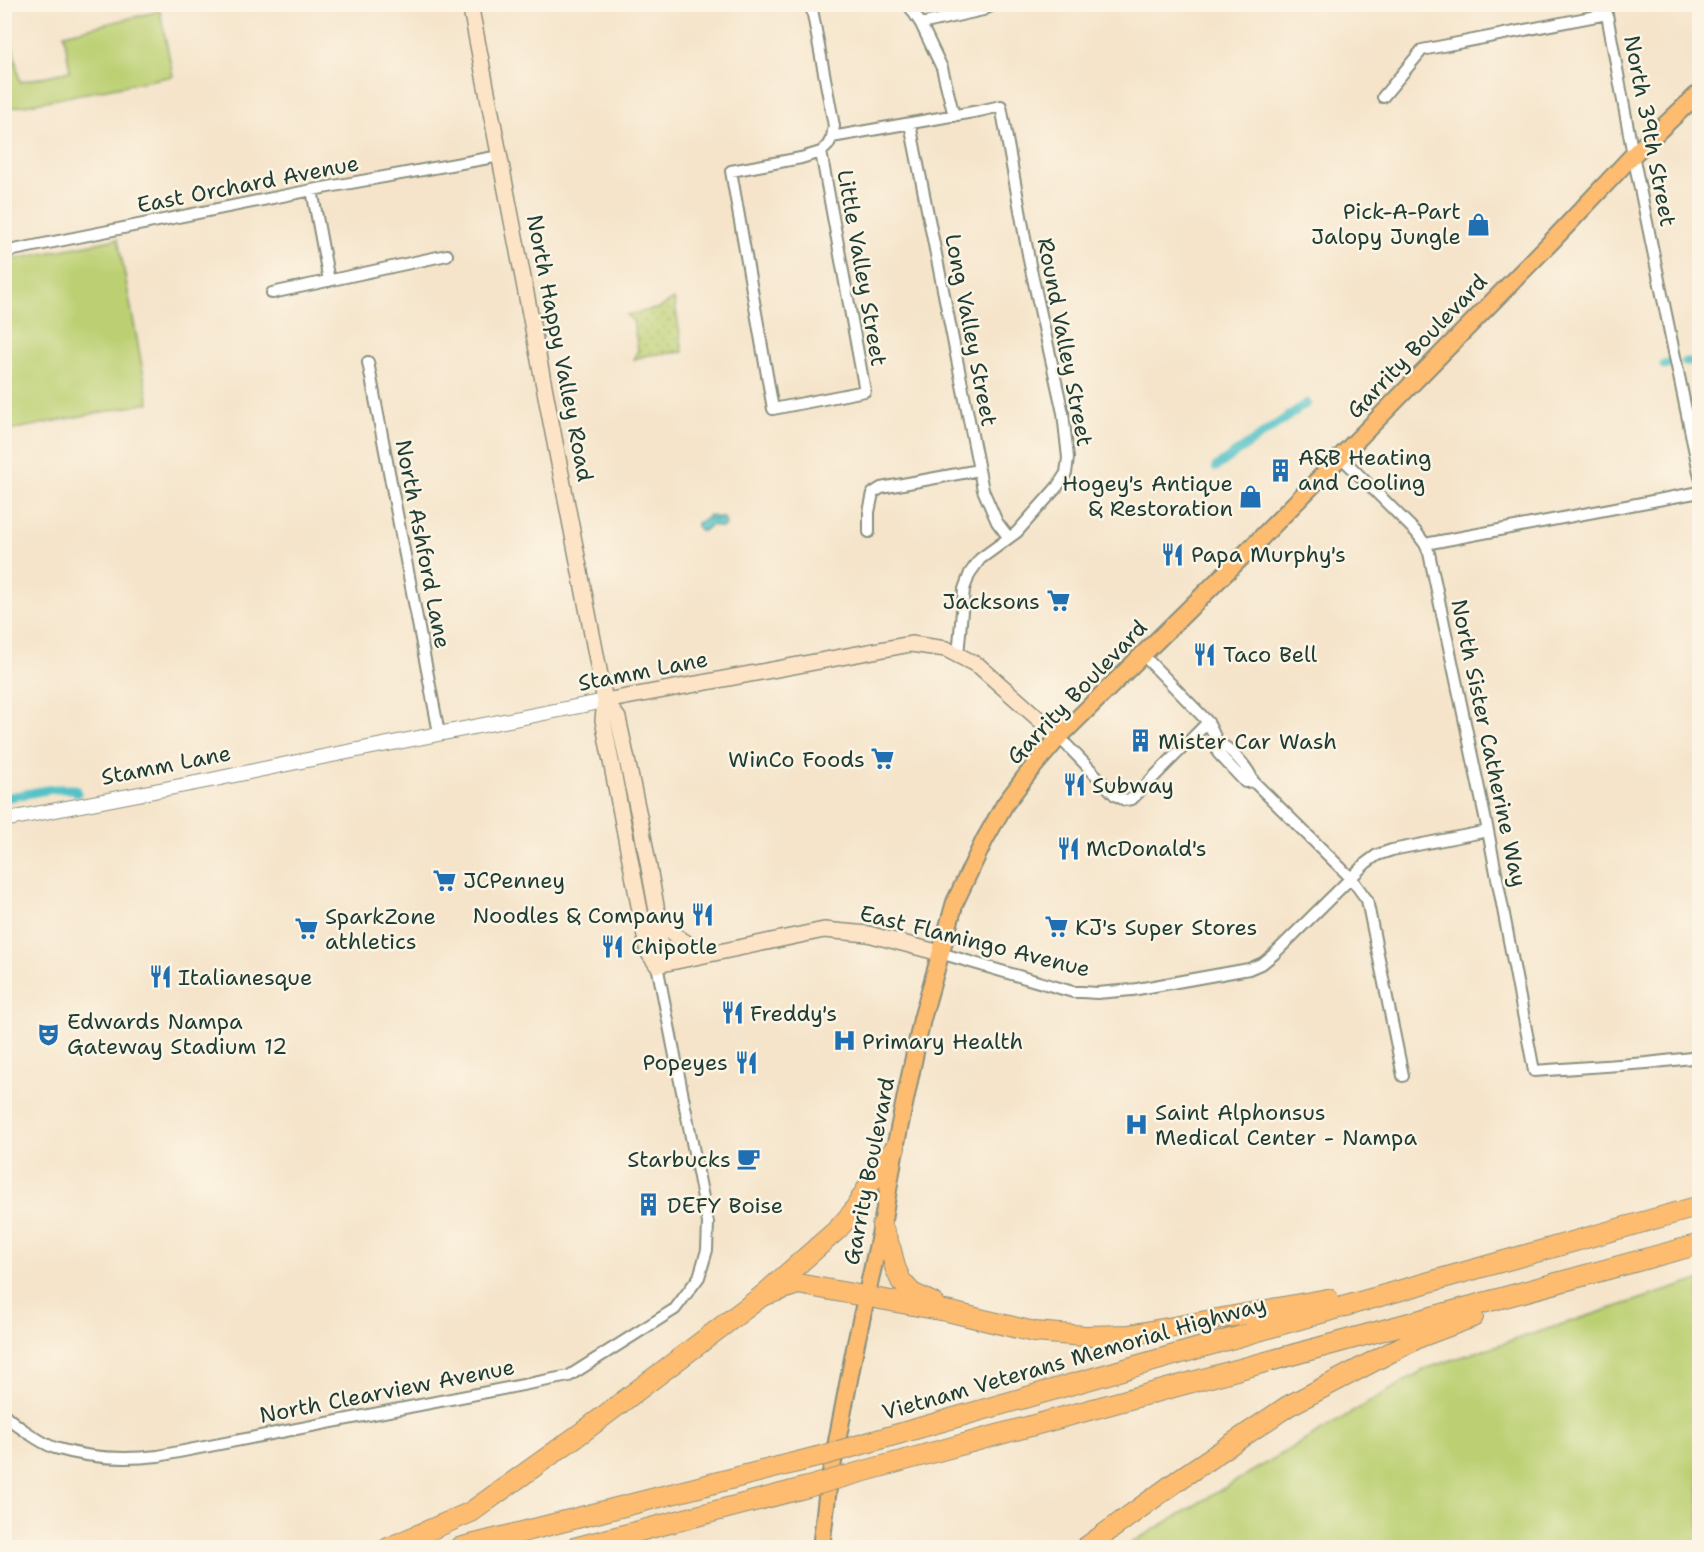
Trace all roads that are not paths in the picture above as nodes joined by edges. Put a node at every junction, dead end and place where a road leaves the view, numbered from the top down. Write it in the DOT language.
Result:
graph roads {
  1 [pos="470,4"];
  2 [pos="811,4"];
  3 [pos="908,4"];
  4 [pos="995,4"];
  5 [pos="1606,9"];
  6 [pos="921,24"];
  7 [pos="1700,92"];
  8 [pos="1383,97"];
  9 [pos="954,116"];
  10 [pos="910,123"];
  11 [pos="832,137"];
  12 [pos="821,152"];
  13 [pos="1634,155"];
  14 [pos="500,156"];
  15 [pos="312,190"];
  16 [pos="4,252"];
  17 [pos="447,255"];
  18 [pos="329,281"];
  19 [pos="272,293"];
  20 [pos="368,362"];
  21 [pos="1341,457"];
  22 [pos="979,470"];
  23 [pos="1700,477"];
  24 [pos="1700,492"];
  25 [pos="869,532"];
  26 [pos="1009,538"];
  27 [pos="1425,544"];
  28 [pos="958,655"];
  29 [pos="1143,655"];
  30 [pos="605,700"];
  31 [pos="1208,722"];
  32 [pos="440,733"];
  33 [pos="1059,737"];
  34 [pos="4,820"];
  35 [pos="1488,831"];
  36 [pos="1351,878"];
  37 [pos="657,911"];
  38 [pos="940,953"];
  39 [pos="707,954"];
  40 [pos="657,965"];
  41 [pos="1700,1057"];
  42 [pos="1403,1076"];
  43 [pos="895,1148"];
  44 [pos="1700,1206"];
  45 [pos="708,1223"];
  46 [pos="882,1226"];
  47 [pos="1700,1244"];
  48 [pos="1447,1277"];
  49 [pos="1545,1286"];
  50 [pos="762,1296"];
  51 [pos="866,1296"];
  52 [pos="951,1312"];
  53 [pos="4,1414"];
  54 [pos="388,1548"];
  55 [pos="459,1548"];
  56 [pos="574,1548"];
  57 [pos="821,1548"];
  58 [pos="1085,1548"];
  1 -- 14 [label="main road, North Happy Valley Road"];
  2 -- 11 [label="street"];
  3 -- 6 [label="street"];
  4 -- 6 [label="street"];
  5 -- 8 [label="street"];
  5 -- 13 [label="street, North 39th Street"];
  6 -- 9 [label="street"];
  7 -- 13 [label="main road, Garrity Boulevard"];
  9 -- 10 [label="street"];
  9 -- 26 [label="street, Round Valley Street"];
  10 -- 11 [label="street"];
  10 -- 22 [label="street, Long Valley Street"];
  11 -- 12 [label="street"];
  12 -- 12 [label="street, Little Valley Street"];
  13 -- 21 [label="main road, Garrity Boulevard"];
  13 -- 23 [label="street, North 39th Street"];
  14 -- 15 [label="street, East Orchard Avenue"];
  14 -- 30 [label="main road, North Happy Valley Road"];
  15 -- 16 [label="street, East Orchard Avenue"];
  15 -- 18 [label="street"];
  17 -- 18 [label="street"];
  18 -- 19 [label="street"];
  20 -- 32 [label="street, North Ashford Lane"];
  21 -- 27 [label="street, North Sister Catherine Way"];
  21 -- 29 [label="main road, Garrity Boulevard"];
  22 -- 25 [label="street"];
  22 -- 26 [label="street, Long Valley Street"];
  24 -- 27 [label="street"];
  26 -- 28 [label="street, Round Valley Street"];
  27 -- 35 [label="street, North Sister Catherine Way"];
  28 -- 30 [label="main road, Stamm Lane"];
  28 -- 33 [label="main road, Stamm Lane"];
  29 -- 31 [label="street"];
  29 -- 33 [label="main road, Garrity Boulevard"];
  30 -- 32 [label="street, Stamm Lane"];
  30 -- 37 [label="main road, North Happy Valley Road"];
  30 -- 40 [label="main road, North Happy Valley Road"];
  31 -- 33 [label="street, Stamm Lane"];
  31 -- 36 [label="street"];
  32 -- 34 [label="street, Stamm Lane"];
  33 -- 38 [label="main road, Garrity Boulevard"];
  35 -- 36 [label="street, East Flamingo Avenue"];
  35 -- 41 [label="street, North Sister Catherine Way"];
  36 -- 38 [label="street, East Flamingo Avenue"];
  36 -- 42 [label="street"];
  37 -- 39 [label="main road"];
  37 -- 40 [label="main road, North Happy Valley Road"];
  38 -- 39 [label="main road, East Flamingo Avenue"];
  38 -- 43 [label="main road, Garrity Boulevard"];
  39 -- 40 [label="main road, East Flamingo Avenue"];
  40 -- 45 [label="street, North Happy Valley Road"];
  43 -- 46 [label="main road, Garrity Boulevard"];
  43 -- 50 [label="highway"];
  44 -- 48 [label="highway, Vietnam Veterans Memorial Highway"];
  45 -- 53 [label="street, North Clearview Avenue"];
  46 -- 51 [label="main road, Garrity Boulevard"];
  46 -- 52 [label="highway"];
  47 -- 49 [label="highway"];
  48 -- 52 [label="highway"];
  48 -- 55 [label="highway, Vietnam Veterans Memorial Highway, bridge"];
  49 -- 56 [label="highway, bridge"];
  49 -- 58 [label="highway"];
  50 -- 51 [label="highway"];
  50 -- 54 [label="highway"];
  51 -- 52 [label="highway"];
  51 -- 57 [label="main road, Garrity Boulevard"];
}
